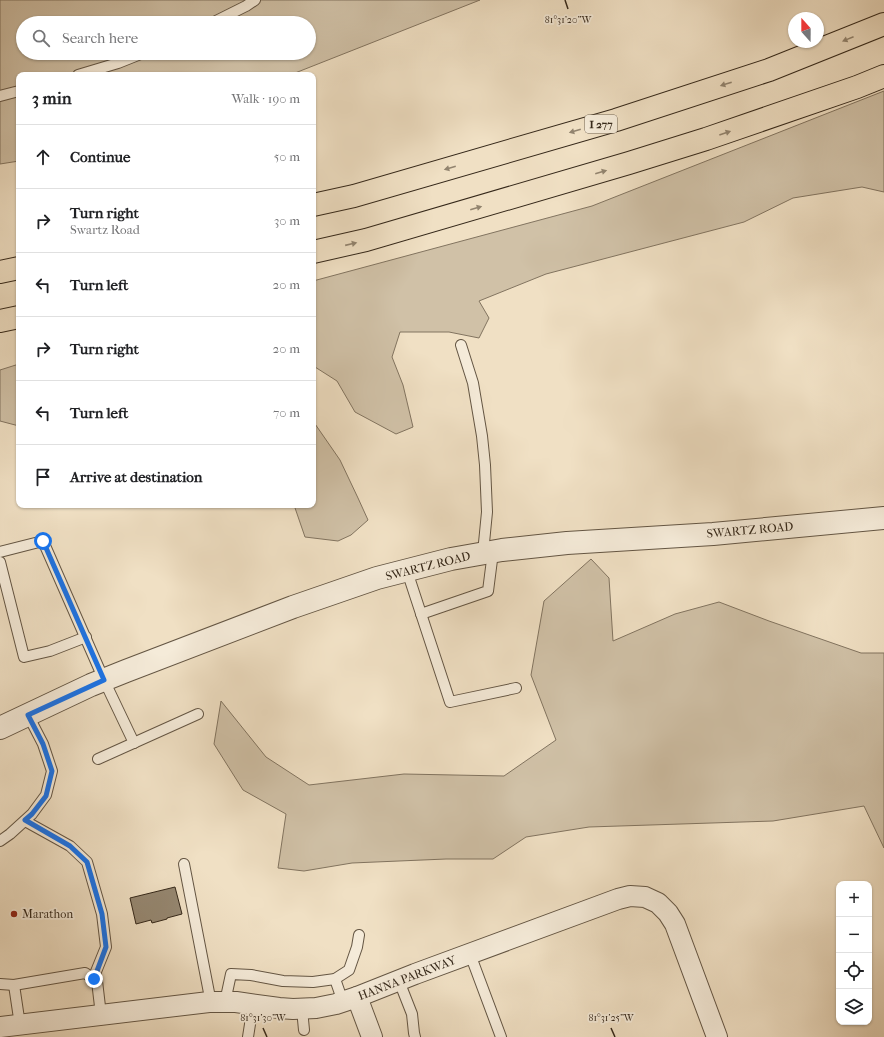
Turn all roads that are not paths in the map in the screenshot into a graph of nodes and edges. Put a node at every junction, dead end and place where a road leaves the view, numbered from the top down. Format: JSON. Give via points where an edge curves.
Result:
{"nodes":[{"id":1,"x":255,"y":0,"type":"edge"},
{"id":2,"x":226,"y":16,"type":"edge"},
{"id":3,"x":884,"y":24,"type":"edge"},
{"id":4,"x":126,"y":60,"type":"edge"},
{"id":5,"x":88,"y":72,"type":"edge"},
{"id":6,"x":884,"y":76,"type":"edge"},
{"id":7,"x":16,"y":92,"type":"edge"},
{"id":8,"x":0,"y":96,"type":"edge"},
{"id":9,"x":316,"y":204,"type":"edge"},
{"id":10,"x":316,"y":251,"type":"edge"},
{"id":11,"x":16,"y":269,"type":"edge"},
{"id":12,"x":0,"y":272,"type":"edge"},
{"id":13,"x":16,"y":317,"type":"edge"},
{"id":14,"x":0,"y":320,"type":"edge"},
{"id":15,"x":461,"y":345,"type":"dead end"},
{"id":16,"x":884,"y":518,"type":"edge"},
{"id":17,"x":0,"y":552,"type":"edge"},
{"id":18,"x":488,"y":552,"type":"junction"},
{"id":19,"x":0,"y":562,"type":"edge"},
{"id":20,"x":407,"y":571,"type":"junction"},
{"id":21,"x":421,"y":614,"type":"junction"},
{"id":22,"x":86,"y":637,"type":"junction"},
{"id":23,"x":104,"y":680,"type":"junction"},
{"id":24,"x":516,"y":688,"type":"dead end"},
{"id":25,"x":198,"y":714,"type":"dead end"},
{"id":26,"x":28,"y":715,"type":"junction"},
{"id":27,"x":0,"y":728,"type":"edge"},
{"id":28,"x":134,"y":743,"type":"junction"},
{"id":29,"x":98,"y":759,"type":"dead end"},
{"id":30,"x":25,"y":820,"type":"junction"},
{"id":31,"x":0,"y":841,"type":"edge"},
{"id":32,"x":184,"y":864,"type":"dead end"},
{"id":33,"x":359,"y":935,"type":"dead end"},
{"id":34,"x":470,"y":954,"type":"junction"},
{"id":35,"x":94,"y":979,"type":"junction"},
{"id":36,"x":335,"y":979,"type":"junction"},
{"id":37,"x":399,"y":981,"type":"junction"},
{"id":38,"x":0,"y":984,"type":"edge"},
{"id":39,"x":14,"y":985,"type":"junction"},
{"id":40,"x":350,"y":1000,"type":"junction"},
{"id":41,"x":218,"y":1002,"type":"junction"},
{"id":42,"x":253,"y":1005,"type":"junction"},
{"id":43,"x":302,"y":1009,"type":"junction"},
{"id":44,"x":101,"y":1015,"type":"junction"},
{"id":45,"x":20,"y":1025,"type":"junction"},
{"id":46,"x":0,"y":1027,"type":"edge"},
{"id":47,"x":304,"y":1030,"type":"dead end"},
{"id":48,"x":248,"y":1037,"type":"edge"},
{"id":49,"x":372,"y":1037,"type":"edge"},
{"id":50,"x":415,"y":1037,"type":"edge"},
{"id":51,"x":501,"y":1037,"type":"edge"},
{"id":52,"x":717,"y":1037,"type":"edge"}],
"edges":[{"from":1,"to":2,"type":"lane"},
{"from":3,"to":9,"type":"highway","number":"I 277","one_way":true,"via":[[769,70],[616,120],[354,196]]},
{"from":4,"to":5,"type":"lane"},
{"from":10,"to":6,"type":"highway","one_way":true,"via":[[366,240],[636,161]]},
{"from":7,"to":8,"type":"lane"},
{"from":11,"to":12,"type":"highway"},
{"from":13,"to":14,"type":"highway"},
{"from":15,"to":18,"type":"lane","via":[[473,383],[483,443]]},
{"from":16,"to":18,"type":"street","name":"SWARTZ ROAD","via":[[713,534],[567,543]]},
{"from":17,"to":22,"type":"lane","via":[[43,541]]},
{"from":18,"to":20,"type":"street","name":"SWARTZ ROAD"},
{"from":18,"to":21,"type":"lane","via":[[488,591]]},
{"from":19,"to":22,"type":"lane","via":[[24,656],[50,651]]},
{"from":20,"to":21,"type":"lane"},
{"from":20,"to":23,"type":"street","name":"SWARTZ ROAD","via":[[377,578],[293,607]]},
{"from":21,"to":24,"type":"lane","via":[[450,702]]},
{"from":22,"to":23,"type":"lane"},
{"from":23,"to":26,"type":"street","name":"SWARTZ ROAD"},
{"from":23,"to":28,"type":"lane"},
{"from":25,"to":28,"type":"lane"},
{"from":26,"to":27,"type":"street","name":"SWARTZ ROAD"},
{"from":26,"to":30,"type":"lane","via":[[43,744],[52,771],[46,796]]},
{"from":28,"to":29,"type":"lane"},
{"from":30,"to":31,"type":"lane"},
{"from":30,"to":35,"type":"lane","via":[[70,846],[87,862],[102,914],[106,947]]},
{"from":32,"to":41,"type":"lane"},
{"from":33,"to":36,"type":"lane","via":[[349,970]]},
{"from":34,"to":37,"type":"street","name":"HANNA PARKWAY"},
{"from":34,"to":51,"type":"lane"},
{"from":34,"to":52,"type":"street","name":"HANNA PARKWAY","via":[[618,899],[630,896],[645,897],[658,904],[675,924]]},
{"from":35,"to":39,"type":"lane","via":[[85,974]]},
{"from":35,"to":44,"type":"lane","via":[[97,981]]},
{"from":36,"to":40,"type":"lane"},
{"from":36,"to":41,"type":"lane","via":[[313,982],[283,981],[231,974]]},
{"from":37,"to":40,"type":"street","name":"HANNA PARKWAY"},
{"from":37,"to":50,"type":"lane","via":[[412,1014]]},
{"from":38,"to":39,"type":"lane"},
{"from":39,"to":45,"type":"lane"},
{"from":40,"to":43,"type":"street","name":"HANNA PARKWAY"},
{"from":40,"to":49,"type":"street"},
{"from":41,"to":42,"type":"street","name":"HANNA PARKWAY"},
{"from":41,"to":44,"type":"street","name":"HANNA PARKWAY"},
{"from":42,"to":43,"type":"street","name":"HANNA PARKWAY"},
{"from":42,"to":48,"type":"lane"},
{"from":43,"to":47,"type":"lane"},
{"from":44,"to":45,"type":"street","name":"HANNA PARKWAY"},
{"from":45,"to":46,"type":"street","name":"HANNA PARKWAY"}]}
